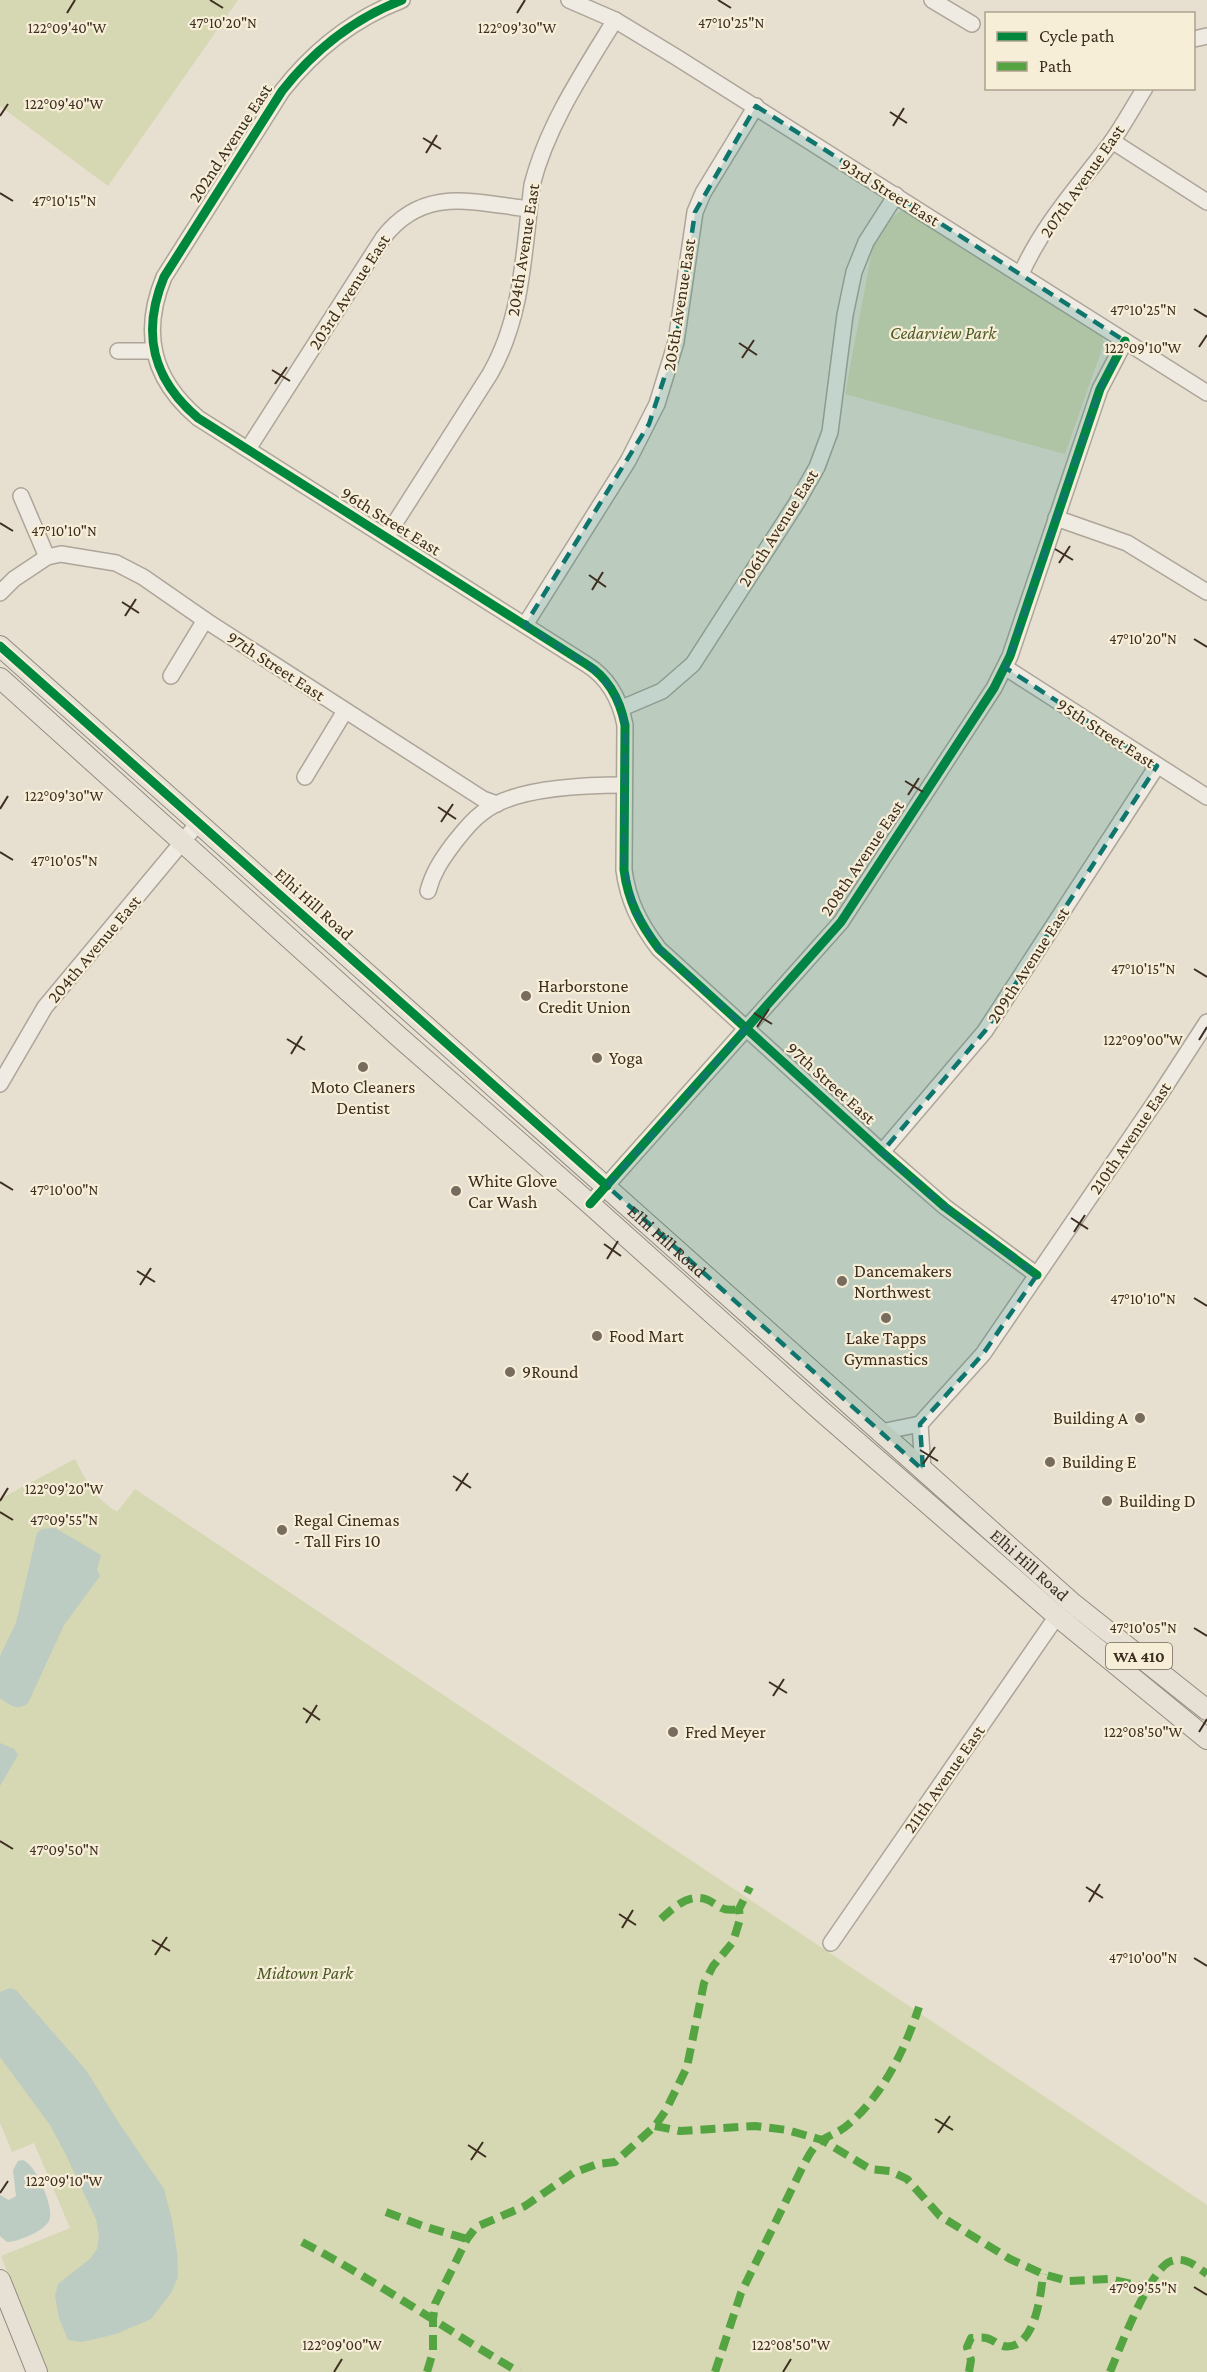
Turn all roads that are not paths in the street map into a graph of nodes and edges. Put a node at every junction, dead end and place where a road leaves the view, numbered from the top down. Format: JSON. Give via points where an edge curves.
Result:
{"nodes":[{"id":1,"x":402,"y":0,"type":"edge"},
{"id":2,"x":568,"y":0,"type":"edge"},
{"id":3,"x":932,"y":0,"type":"edge"},
{"id":4,"x":615,"y":20,"type":"junction"},
{"id":5,"x":972,"y":24,"type":"dead end"},
{"id":6,"x":1144,"y":90,"type":"edge"},
{"id":7,"x":756,"y":106,"type":"junction"},
{"id":8,"x":1112,"y":141,"type":"junction"},
{"id":9,"x":896,"y":195,"type":"junction"},
{"id":10,"x":1207,"y":202,"type":"edge"},
{"id":11,"x":529,"y":209,"type":"junction"},
{"id":12,"x":1021,"y":274,"type":"junction"},
{"id":13,"x":1125,"y":341,"type":"junction"},
{"id":14,"x":118,"y":351,"type":"dead end"},
{"id":15,"x":154,"y":351,"type":"junction"},
{"id":16,"x":1207,"y":393,"type":"edge"},
{"id":17,"x":248,"y":449,"type":"junction"},
{"id":18,"x":21,"y":495,"type":"dead end"},
{"id":19,"x":1056,"y":518,"type":"junction"},
{"id":20,"x":386,"y":537,"type":"junction"},
{"id":21,"x":47,"y":557,"type":"junction"},
{"id":22,"x":1207,"y":592,"type":"edge"},
{"id":23,"x":0,"y":593,"type":"edge"},
{"id":24,"x":205,"y":620,"type":"junction"},
{"id":25,"x":525,"y":625,"type":"junction"},
{"id":26,"x":0,"y":646,"type":"edge"},
{"id":27,"x":1006,"y":668,"type":"junction"},
{"id":28,"x":171,"y":676,"type":"dead end"},
{"id":29,"x":0,"y":678,"type":"edge"},
{"id":30,"x":622,"y":708,"type":"junction"},
{"id":31,"x":345,"y":711,"type":"junction"},
{"id":32,"x":1157,"y":766,"type":"junction"},
{"id":33,"x":305,"y":777,"type":"dead end"},
{"id":34,"x":624,"y":785,"type":"junction"},
{"id":35,"x":1207,"y":797,"type":"edge"},
{"id":36,"x":497,"y":804,"type":"junction"},
{"id":37,"x":199,"y":822,"type":"junction"},
{"id":38,"x":183,"y":842,"type":"junction"},
{"id":39,"x":428,"y":891,"type":"dead end"},
{"id":40,"x":1207,"y":1022,"type":"edge"},
{"id":41,"x":746,"y":1028,"type":"junction"},
{"id":42,"x":0,"y":1084,"type":"edge"},
{"id":43,"x":882,"y":1152,"type":"junction"},
{"id":44,"x":607,"y":1186,"type":"junction"},
{"id":45,"x":590,"y":1204,"type":"junction"},
{"id":46,"x":1037,"y":1275,"type":"junction"},
{"id":47,"x":920,"y":1424,"type":"junction"},
{"id":48,"x":881,"y":1432,"type":"junction"},
{"id":49,"x":923,"y":1470,"type":"junction"},
{"id":50,"x":1057,"y":1616,"type":"junction"},
{"id":51,"x":1207,"y":1710,"type":"edge"},
{"id":52,"x":1207,"y":1739,"type":"edge"},
{"id":53,"x":831,"y":1943,"type":"dead end"},
{"id":54,"x":0,"y":2280,"type":"edge"},
{"id":55,"x":37,"y":2372,"type":"edge"}],
"edges":[{"from":1,"to":15,"type":"street","name":"202nd Avenue East","via":[[337,35],[307,61],[282,91],[164,277],[154,304]]},
{"from":2,"to":4,"type":"street","name":"93rd Street East"},
{"from":3,"to":5,"type":"street"},
{"from":4,"to":7,"type":"street","name":"93rd Street East"},
{"from":4,"to":11,"type":"street","name":"204th Avenue East","via":[[579,77],[554,127],[536,167]]},
{"from":6,"to":8,"type":"street","name":"207th Avenue East"},
{"from":7,"to":9,"type":"street","name":"93rd Street East"},
{"from":7,"to":25,"type":"street","name":"205th Avenue East","via":[[695,212],[676,342],[649,424]]},
{"from":8,"to":10,"type":"street"},
{"from":8,"to":12,"type":"street","name":"207th Avenue East","via":[[1051,223]]},
{"from":9,"to":12,"type":"street","name":"93rd Street East"},
{"from":9,"to":30,"type":"street","name":"206th Avenue East","via":[[866,242],[854,272],[830,432],[817,468],[693,664],[662,691]]},
{"from":11,"to":17,"type":"street","name":"203rd Avenue East","via":[[453,200],[426,204],[401,218],[383,238]]},
{"from":11,"to":20,"type":"street","name":"204th Avenue East","via":[[515,314],[505,345]]},
{"from":12,"to":13,"type":"street","name":"93rd Street East"},
{"from":13,"to":16,"type":"street","name":"93rd Street East"},
{"from":13,"to":19,"type":"street","name":"208th Avenue East","via":[[1100,389]]},
{"from":14,"to":15,"type":"street"},
{"from":15,"to":17,"type":"street","name":"96th Street East","via":[[163,377],[184,406]]},
{"from":17,"to":20,"type":"street","name":"96th Street East"},
{"from":18,"to":21,"type":"street"},
{"from":19,"to":22,"type":"street","via":[[1127,543]]},
{"from":19,"to":27,"type":"street","name":"208th Avenue East"},
{"from":20,"to":25,"type":"street","name":"96th Street East"},
{"from":21,"to":23,"type":"street"},
{"from":21,"to":24,"type":"street","name":"97th Street East","via":[[61,554],[116,563]]},
{"from":24,"to":28,"type":"street"},
{"from":24,"to":31,"type":"street","name":"97th Street East"},
{"from":25,"to":30,"type":"street","name":"96th Street East","via":[[602,676]]},
{"from":26,"to":37,"type":"main road","name":"Elhi Hill Road","number":"WA 410"},
{"from":27,"to":32,"type":"street","name":"95th Street East"},
{"from":27,"to":41,"type":"street","name":"208th Avenue East","via":[[841,922]]},
{"from":29,"to":38,"type":"main road","name":"Elhi Hill Road","number":"WA 410"},
{"from":30,"to":34,"type":"street","via":[[626,732]]},
{"from":31,"to":33,"type":"street"},
{"from":31,"to":36,"type":"street","name":"97th Street East","via":[[483,799]]},
{"from":32,"to":35,"type":"street","name":"95th Street East"},
{"from":32,"to":43,"type":"street","name":"209th Avenue East","via":[[985,1031]]},
{"from":34,"to":36,"type":"street","via":[[556,788]]},
{"from":34,"to":41,"type":"street","name":"97th Street East","via":[[624,870],[635,912],[659,949]]},
{"from":36,"to":39,"type":"street","via":[[483,812],[457,840],[432,875]]},
{"from":37,"to":38,"type":"street","name":"204th Avenue East"},
{"from":37,"to":44,"type":"main road","name":"Elhi Hill Road","number":"WA 410"},
{"from":38,"to":42,"type":"street","name":"204th Avenue East","via":[[45,1006]]},
{"from":38,"to":45,"type":"main road","name":"Elhi Hill Road","number":"WA 410"},
{"from":40,"to":46,"type":"street","name":"210th Avenue East"},
{"from":41,"to":43,"type":"street","name":"97th Street East"},
{"from":41,"to":44,"type":"street","name":"208th Avenue East"},
{"from":43,"to":46,"type":"street","name":"97th Street East","via":[[945,1208]]},
{"from":44,"to":45,"type":"street","name":"208th Avenue East"},
{"from":44,"to":48,"type":"main road","name":"Elhi Hill Road","number":"WA 410"},
{"from":45,"to":50,"type":"main road","name":"Elhi Hill Road","number":"WA 410"},
{"from":46,"to":47,"type":"street","name":"210th Avenue East","via":[[982,1354]]},
{"from":47,"to":48,"type":"street"},
{"from":47,"to":49,"type":"street"},
{"from":48,"to":49,"type":"main road","name":"Elhi Hill Road","number":"WA 410"},
{"from":49,"to":51,"type":"main road","name":"Elhi Hill Road","number":"WA 410","via":[[1071,1602]]},
{"from":50,"to":52,"type":"main road","name":"Elhi Hill Road","number":"WA 410"},
{"from":50,"to":53,"type":"street","name":"211th Avenue East"},
{"from":54,"to":55,"type":"main road"}]}
